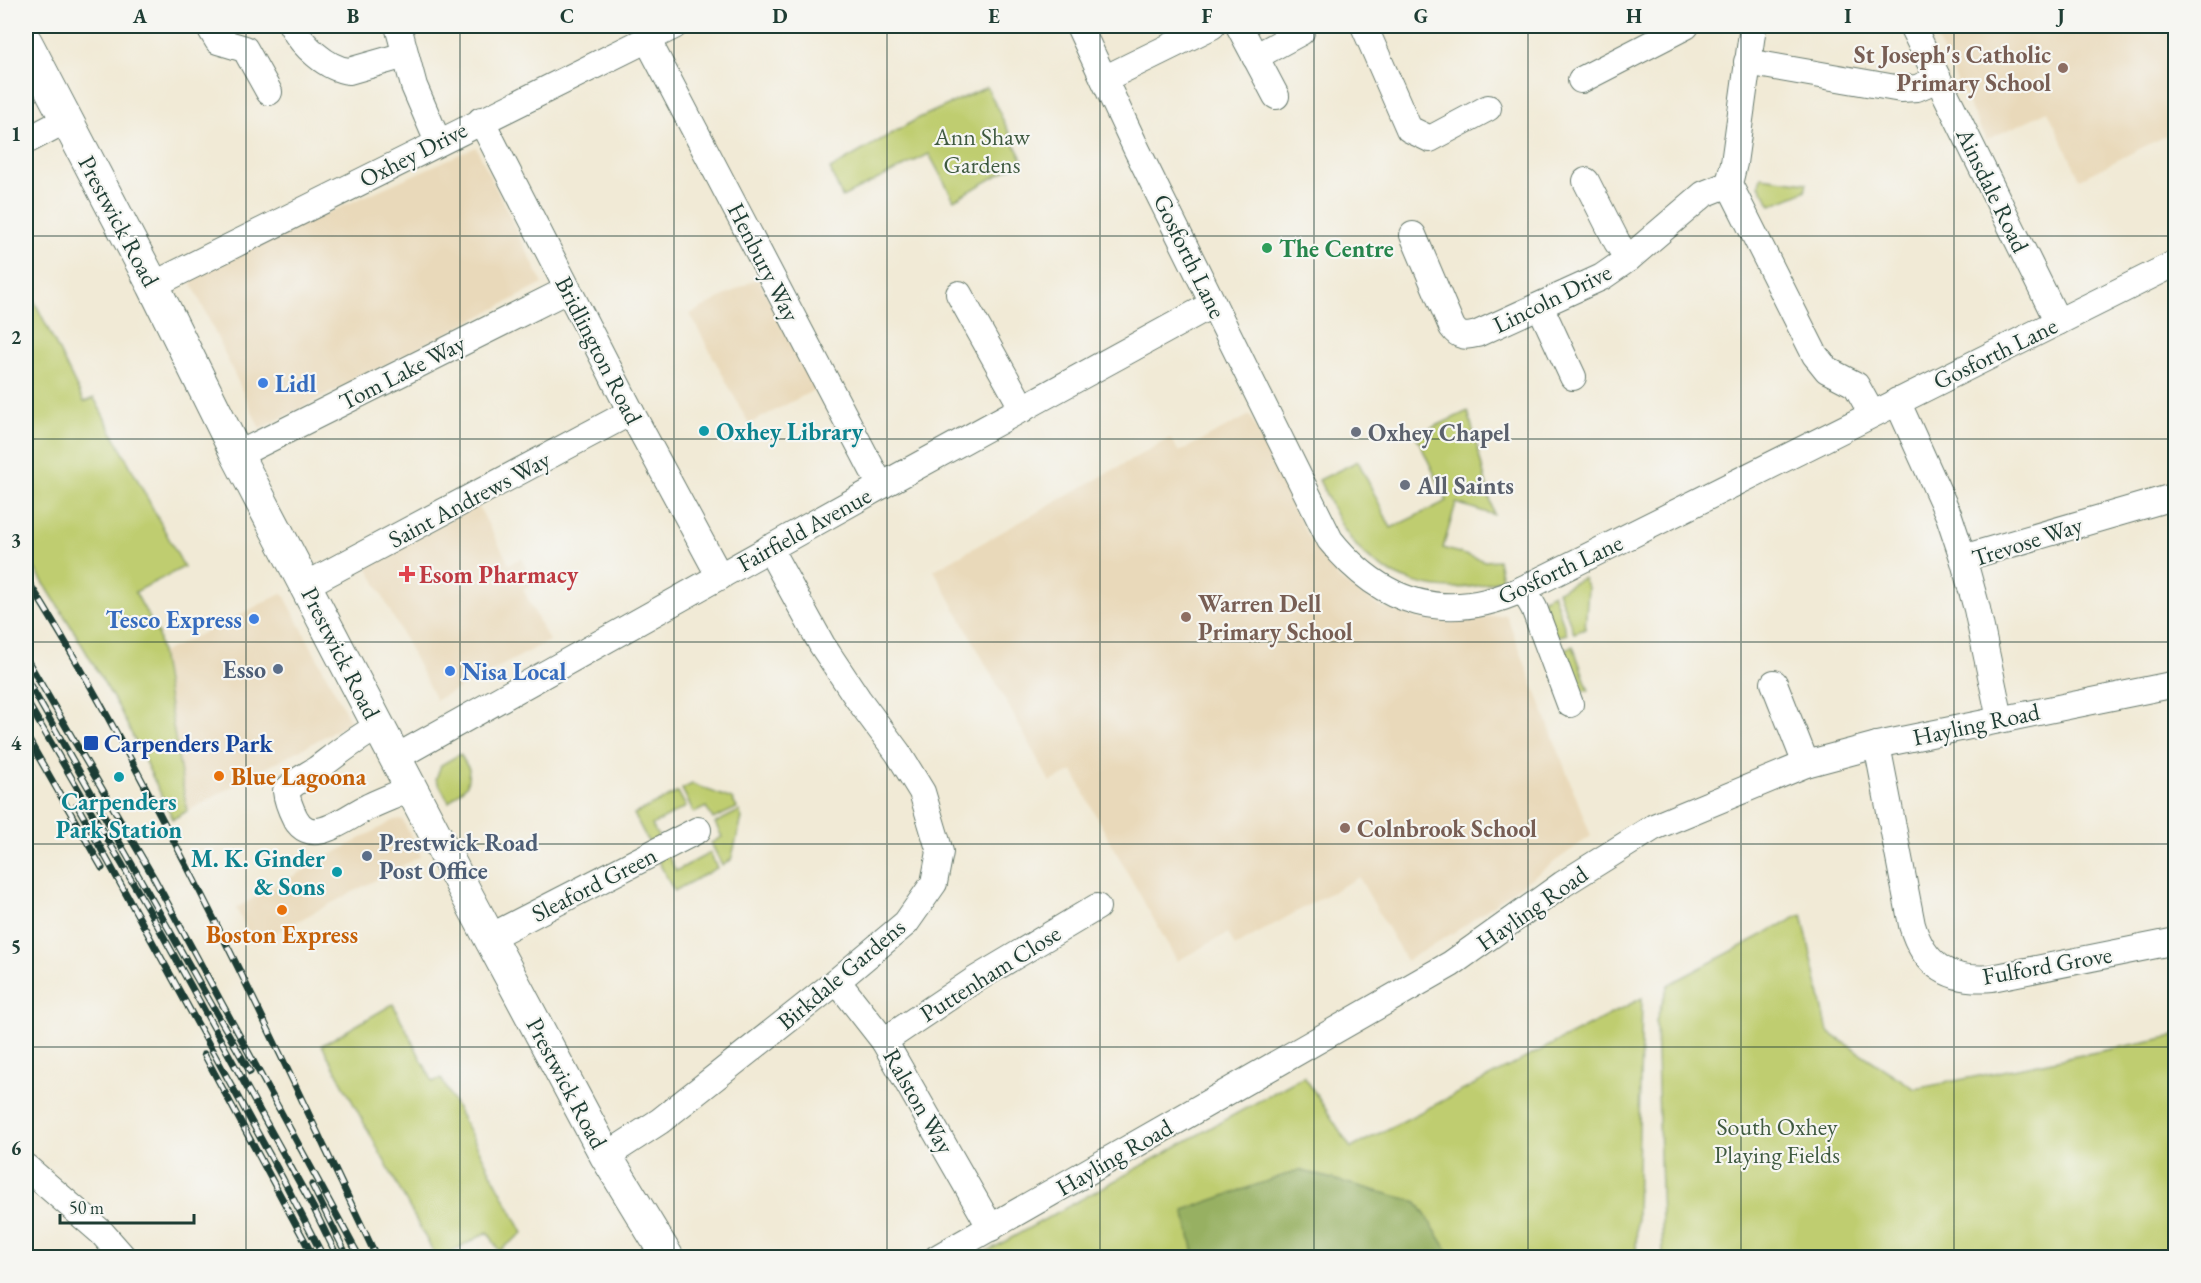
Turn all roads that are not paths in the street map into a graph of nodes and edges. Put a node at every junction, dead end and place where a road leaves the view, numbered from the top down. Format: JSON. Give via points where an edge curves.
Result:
{"nodes":[{"id":1,"x":209,"y":26,"type":"edge"},
{"id":2,"x":292,"y":26,"type":"edge"},
{"id":3,"x":398,"y":26,"type":"edge"},
{"id":4,"x":674,"y":26,"type":"edge"},
{"id":5,"x":1079,"y":26,"type":"edge"},
{"id":6,"x":1212,"y":26,"type":"edge"},
{"id":7,"x":1239,"y":26,"type":"edge"},
{"id":8,"x":1364,"y":26,"type":"edge"},
{"id":9,"x":1686,"y":26,"type":"edge"},
{"id":10,"x":1750,"y":26,"type":"edge"},
{"id":11,"x":1912,"y":26,"type":"edge"},
{"id":12,"x":1301,"y":32,"type":"dead end"},
{"id":13,"x":647,"y":39,"type":"junction"},
{"id":14,"x":26,"y":42,"type":"edge"},
{"id":15,"x":405,"y":56,"type":"junction"},
{"id":16,"x":1255,"y":57,"type":"junction"},
{"id":17,"x":1747,"y":62,"type":"junction"},
{"id":18,"x":1104,"y":79,"type":"junction"},
{"id":19,"x":1938,"y":79,"type":"junction"},
{"id":20,"x":1581,"y":80,"type":"dead end"},
{"id":21,"x":269,"y":92,"type":"dead end"},
{"id":22,"x":1276,"y":96,"type":"dead end"},
{"id":23,"x":1488,"y":108,"type":"dead end"},
{"id":24,"x":66,"y":120,"type":"junction"},
{"id":25,"x":481,"y":120,"type":"junction"},
{"id":26,"x":26,"y":141,"type":"edge"},
{"id":27,"x":438,"y":142,"type":"junction"},
{"id":28,"x":1586,"y":181,"type":"dead end"},
{"id":29,"x":1729,"y":184,"type":"junction"},
{"id":30,"x":1413,"y":235,"type":"dead end"},
{"id":31,"x":1628,"y":259,"type":"junction"},
{"id":32,"x":2175,"y":263,"type":"edge"},
{"id":33,"x":153,"y":285,"type":"junction"},
{"id":34,"x":567,"y":290,"type":"junction"},
{"id":35,"x":959,"y":294,"type":"dead end"},
{"id":36,"x":1213,"y":304,"type":"junction"},
{"id":37,"x":1540,"y":306,"type":"junction"},
{"id":38,"x":2058,"y":322,"type":"junction"},
{"id":39,"x":1573,"y":377,"type":"dead end"},
{"id":40,"x":1897,"y":401,"type":"junction"},
{"id":41,"x":1023,"y":409,"type":"junction"},
{"id":42,"x":631,"y":412,"type":"junction"},
{"id":43,"x":1872,"y":414,"type":"junction"},
{"id":44,"x":237,"y":455,"type":"junction"},
{"id":45,"x":881,"y":486,"type":"junction"},
{"id":46,"x":2175,"y":495,"type":"edge"},
{"id":47,"x":769,"y":548,"type":"junction"},
{"id":48,"x":1963,"y":558,"type":"junction"},
{"id":49,"x":720,"y":577,"type":"junction"},
{"id":50,"x":306,"y":585,"type":"junction"},
{"id":51,"x":1523,"y":589,"type":"junction"},
{"id":52,"x":1774,"y":683,"type":"dead end"},
{"id":53,"x":2175,"y":684,"type":"edge"},
{"id":54,"x":1570,"y":704,"type":"dead end"},
{"id":55,"x":2000,"y":718,"type":"junction"},
{"id":56,"x":379,"y":726,"type":"junction"},
{"id":57,"x":1877,"y":745,"type":"junction"},
{"id":58,"x":395,"y":758,"type":"junction"},
{"id":59,"x":1806,"y":764,"type":"junction"},
{"id":60,"x":411,"y":788,"type":"junction"},
{"id":61,"x":698,"y":830,"type":"dead end"},
{"id":62,"x":1097,"y":907,"type":"dead end"},
{"id":63,"x":490,"y":937,"type":"junction"},
{"id":64,"x":2175,"y":941,"type":"edge"},
{"id":65,"x":837,"y":981,"type":"junction"},
{"id":66,"x":884,"y":1041,"type":"junction"},
{"id":67,"x":606,"y":1156,"type":"junction"},
{"id":68,"x":26,"y":1167,"type":"edge"},
{"id":69,"x":991,"y":1228,"type":"junction"},
{"id":70,"x":124,"y":1257,"type":"edge"},
{"id":71,"x":668,"y":1257,"type":"edge"},
{"id":72,"x":938,"y":1257,"type":"edge"}],
"edges":[{"from":1,"to":21,"type":"street","via":[[218,41],[245,49]]},
{"from":2,"to":15,"type":"street","via":[[316,53],[344,70]]},
{"from":3,"to":15,"type":"street"},
{"from":4,"to":13,"type":"street","name":"Oxhey Drive"},
{"from":5,"to":18,"type":"street","name":"Gosforth Lane"},
{"from":6,"to":18,"type":"street"},
{"from":7,"to":16,"type":"street"},
{"from":8,"to":23,"type":"street","via":[[1409,129],[1430,139]]},
{"from":9,"to":20,"type":"street"},
{"from":10,"to":17,"type":"street"},
{"from":11,"to":19,"type":"street","name":"Ainsdale Road"},
{"from":12,"to":16,"type":"street"},
{"from":13,"to":25,"type":"street","name":"Oxhey Drive"},
{"from":13,"to":45,"type":"street","name":"Henbury Way"},
{"from":14,"to":24,"type":"main road","name":"Prestwick Road"},
{"from":15,"to":27,"type":"street"},
{"from":16,"to":22,"type":"street"},
{"from":17,"to":19,"type":"street","via":[[1901,89],[1917,88]]},
{"from":17,"to":29,"type":"street"},
{"from":18,"to":36,"type":"street","name":"Gosforth Lane"},
{"from":19,"to":38,"type":"street","name":"Ainsdale Road"},
{"from":24,"to":26,"type":"street"},
{"from":24,"to":33,"type":"main road","name":"Prestwick Road"},
{"from":25,"to":27,"type":"street","name":"Oxhey Drive"},
{"from":25,"to":34,"type":"street","name":"Bridlington Road"},
{"from":27,"to":33,"type":"street","name":"Oxhey Drive"},
{"from":28,"to":31,"type":"street"},
{"from":29,"to":31,"type":"street","name":"Lincoln Drive","via":[[1704,194]]},
{"from":29,"to":43,"type":"street","via":[[1815,355],[1827,370],[1856,385]]},
{"from":30,"to":37,"type":"street","name":"Lincoln Drive","via":[[1456,333],[1466,337],[1477,334]]},
{"from":31,"to":37,"type":"street","name":"Lincoln Drive","via":[[1602,277]]},
{"from":32,"to":38,"type":"street","name":"Gosforth Lane"},
{"from":33,"to":44,"type":"main road","name":"Prestwick Road"},
{"from":34,"to":42,"type":"street","name":"Bridlington Road"},
{"from":34,"to":44,"type":"street","name":"Tom Lake Way"},
{"from":35,"to":41,"type":"street"},
{"from":36,"to":41,"type":"street","name":"Fairfield Avenue"},
{"from":36,"to":51,"type":"street","name":"Gosforth Lane","via":[[1323,528],[1354,568],[1393,594],[1427,604],[1489,603]]},
{"from":37,"to":39,"type":"street"},
{"from":38,"to":40,"type":"street","name":"Gosforth Lane"},
{"from":40,"to":43,"type":"street","name":"Gosforth Lane"},
{"from":40,"to":48,"type":"street","via":[[1949,516]]},
{"from":41,"to":45,"type":"street","name":"Fairfield Avenue"},
{"from":42,"to":49,"type":"street","name":"Bridlington Road"},
{"from":42,"to":50,"type":"street","name":"Saint Andrews Way"},
{"from":43,"to":51,"type":"street","name":"Gosforth Lane"},
{"from":44,"to":50,"type":"main road","name":"Prestwick Road"},
{"from":45,"to":47,"type":"street","name":"Fairfield Avenue"},
{"from":46,"to":48,"type":"street","name":"Trevose Way"},
{"from":47,"to":49,"type":"street","name":"Fairfield Avenue"},
{"from":47,"to":65,"type":"street","name":"Birkdale Gardens","via":[[822,645],[922,792],[940,852],[934,883],[906,922]]},
{"from":48,"to":55,"type":"street","name":"Trevose Way"},
{"from":49,"to":58,"type":"street","name":"Fairfield Avenue"},
{"from":50,"to":56,"type":"main road","name":"Prestwick Road"},
{"from":51,"to":54,"type":"street"},
{"from":52,"to":59,"type":"street"},
{"from":53,"to":55,"type":"street","name":"Hayling Road"},
{"from":55,"to":57,"type":"street","name":"Hayling Road"},
{"from":56,"to":58,"type":"main road","name":"Prestwick Road"},
{"from":56,"to":60,"type":"street","via":[[293,783],[286,791],[287,803],[303,829],[324,831]]},
{"from":57,"to":59,"type":"street","name":"Hayling Road"},
{"from":57,"to":64,"type":"street","name":"Fulford Grove","via":[[1912,925],[1920,948],[1943,970],[1966,979],[1992,978]]},
{"from":58,"to":60,"type":"main road","name":"Prestwick Road"},
{"from":59,"to":69,"type":"street","name":"Hayling Road","via":[[1654,827],[1563,884],[1451,964]]},
{"from":60,"to":63,"type":"main road","name":"Prestwick Road"},
{"from":61,"to":63,"type":"street","name":"Sleaford Green"},
{"from":62,"to":66,"type":"street","name":"Puttenham Close","via":[[973,981]]},
{"from":63,"to":67,"type":"main road","name":"Prestwick Road"},
{"from":65,"to":66,"type":"street","name":"Ralston Way"},
{"from":65,"to":67,"type":"street","name":"Birkdale Gardens","via":[[660,1121]]},
{"from":66,"to":69,"type":"street","name":"Ralston Way"},
{"from":67,"to":71,"type":"main road","name":"Prestwick Road"},
{"from":68,"to":70,"type":"street"},
{"from":69,"to":72,"type":"street","name":"Hayling Road"}]}
